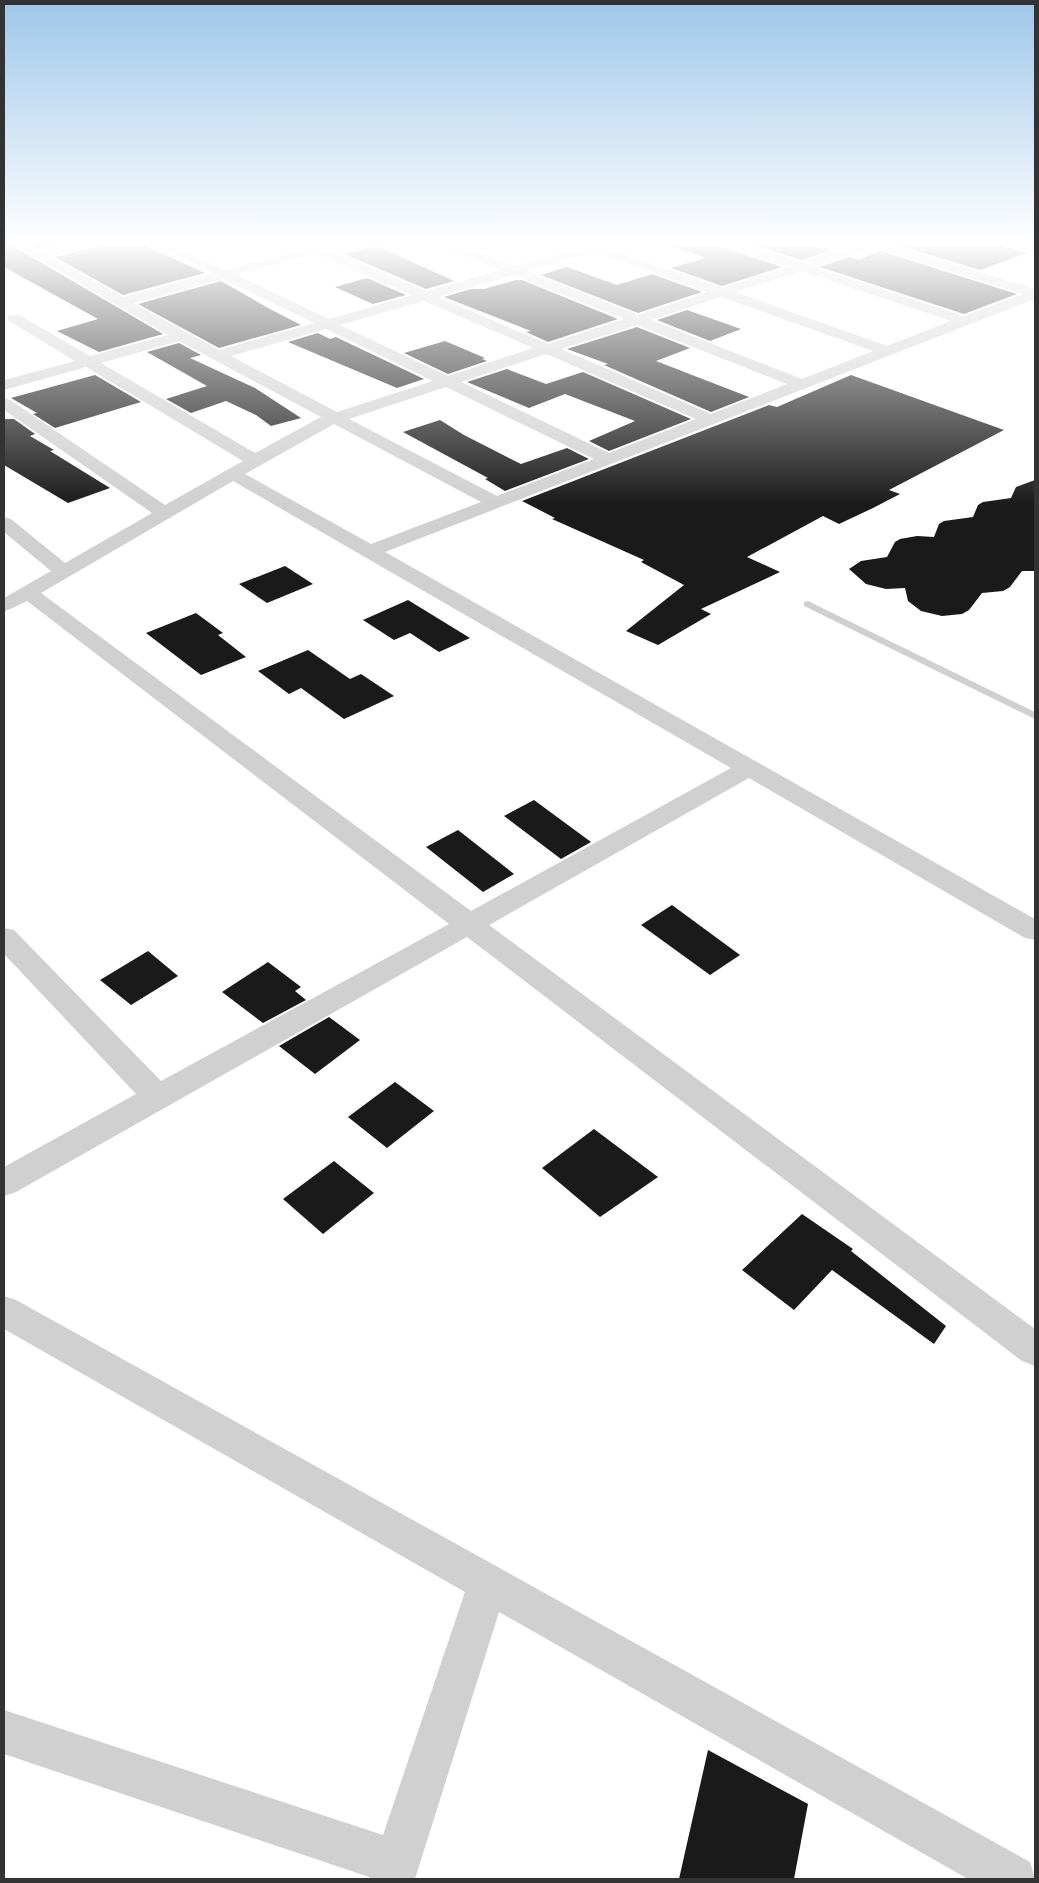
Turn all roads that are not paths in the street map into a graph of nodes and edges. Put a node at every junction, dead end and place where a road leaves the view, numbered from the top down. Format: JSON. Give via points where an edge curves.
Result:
{"nodes":[{"id":1,"x":32,"y":329,"type":"edge"},
{"id":2,"x":168,"y":329,"type":"edge"},
{"id":3,"x":309,"y":329,"type":"edge"},
{"id":4,"x":337,"y":329,"type":"edge"},
{"id":5,"x":501,"y":329,"type":"edge"},
{"id":6,"x":610,"y":329,"type":"edge"},
{"id":7,"x":661,"y":329,"type":"edge"},
{"id":8,"x":825,"y":329,"type":"edge"},
{"id":9,"x":944,"y":329,"type":"edge"},
{"id":10,"x":181,"y":336,"type":"junction"},
{"id":11,"x":547,"y":349,"type":"junction"},
{"id":12,"x":887,"y":351,"type":"junction"},
{"id":13,"x":218,"y":354,"type":"junction"},
{"id":14,"x":87,"y":362,"type":"junction"},
{"id":15,"x":446,"y":381,"type":"junction"},
{"id":16,"x":4,"y":385,"type":"edge"},
{"id":17,"x":803,"y":385,"type":"junction"},
{"id":18,"x":4,"y":403,"type":"edge"},
{"id":19,"x":337,"y":417,"type":"junction"},
{"id":20,"x":712,"y":420,"type":"junction"},
{"id":21,"x":608,"y":460,"type":"junction"},
{"id":22,"x":256,"y":461,"type":"junction"},
{"id":23,"x":233,"y":474,"type":"junction"},
{"id":24,"x":496,"y":503,"type":"junction"},
{"id":25,"x":165,"y":513,"type":"junction"},
{"id":26,"x":4,"y":523,"type":"edge"},
{"id":27,"x":371,"y":551,"type":"junction"},
{"id":28,"x":63,"y":571,"type":"junction"},
{"id":29,"x":15,"y":599,"type":"edge"},
{"id":30,"x":808,"y":604,"type":"dead end"},
{"id":31,"x":1035,"y":716,"type":"edge"},
{"id":32,"x":749,"y":768,"type":"junction"},
{"id":33,"x":471,"y":925,"type":"junction"},
{"id":34,"x":1035,"y":931,"type":"edge"},
{"id":35,"x":4,"y":937,"type":"edge"},
{"id":36,"x":157,"y":1096,"type":"junction"},
{"id":37,"x":4,"y":1183,"type":"edge"},
{"id":38,"x":4,"y":1311,"type":"edge"},
{"id":39,"x":1035,"y":1350,"type":"edge"},
{"id":40,"x":488,"y":1583,"type":"junction"},
{"id":41,"x":4,"y":1732,"type":"edge"},
{"id":42,"x":395,"y":1871,"type":"edge"},
{"id":43,"x":1013,"y":1879,"type":"edge"}],
"edges":[{"from":1,"to":14,"type":"street"},
{"from":2,"to":10,"type":"street"},
{"from":3,"to":13,"type":"street"},
{"from":4,"to":15,"type":"street"},
{"from":5,"to":11,"type":"street"},
{"from":6,"to":11,"type":"street"},
{"from":7,"to":17,"type":"street"},
{"from":8,"to":12,"type":"street"},
{"from":9,"to":12,"type":"street"},
{"from":10,"to":13,"type":"street"},
{"from":10,"to":14,"type":"street"},
{"from":11,"to":15,"type":"street"},
{"from":11,"to":20,"type":"street"},
{"from":12,"to":17,"type":"street"},
{"from":13,"to":19,"type":"street"},
{"from":14,"to":16,"type":"street"},
{"from":14,"to":22,"type":"street"},
{"from":15,"to":19,"type":"street"},
{"from":15,"to":21,"type":"street"},
{"from":17,"to":20,"type":"street"},
{"from":18,"to":25,"type":"street"},
{"from":19,"to":22,"type":"street","via":[[311,427]]},
{"from":19,"to":24,"type":"street"},
{"from":20,"to":21,"type":"street"},
{"from":21,"to":24,"type":"street"},
{"from":22,"to":23,"type":"street"},
{"from":23,"to":25,"type":"street"},
{"from":23,"to":27,"type":"street"},
{"from":24,"to":27,"type":"street"},
{"from":25,"to":28,"type":"street"},
{"from":26,"to":28,"type":"street"},
{"from":27,"to":32,"type":"street"},
{"from":28,"to":29,"type":"street"},
{"from":29,"to":33,"type":"street"},
{"from":30,"to":31,"type":"lane"},
{"from":32,"to":33,"type":"street"},
{"from":32,"to":34,"type":"street"},
{"from":33,"to":36,"type":"street"},
{"from":33,"to":39,"type":"street"},
{"from":35,"to":36,"type":"street"},
{"from":36,"to":37,"type":"street"},
{"from":38,"to":40,"type":"street"},
{"from":40,"to":42,"type":"street"},
{"from":40,"to":43,"type":"street"},
{"from":41,"to":42,"type":"street"}]}
